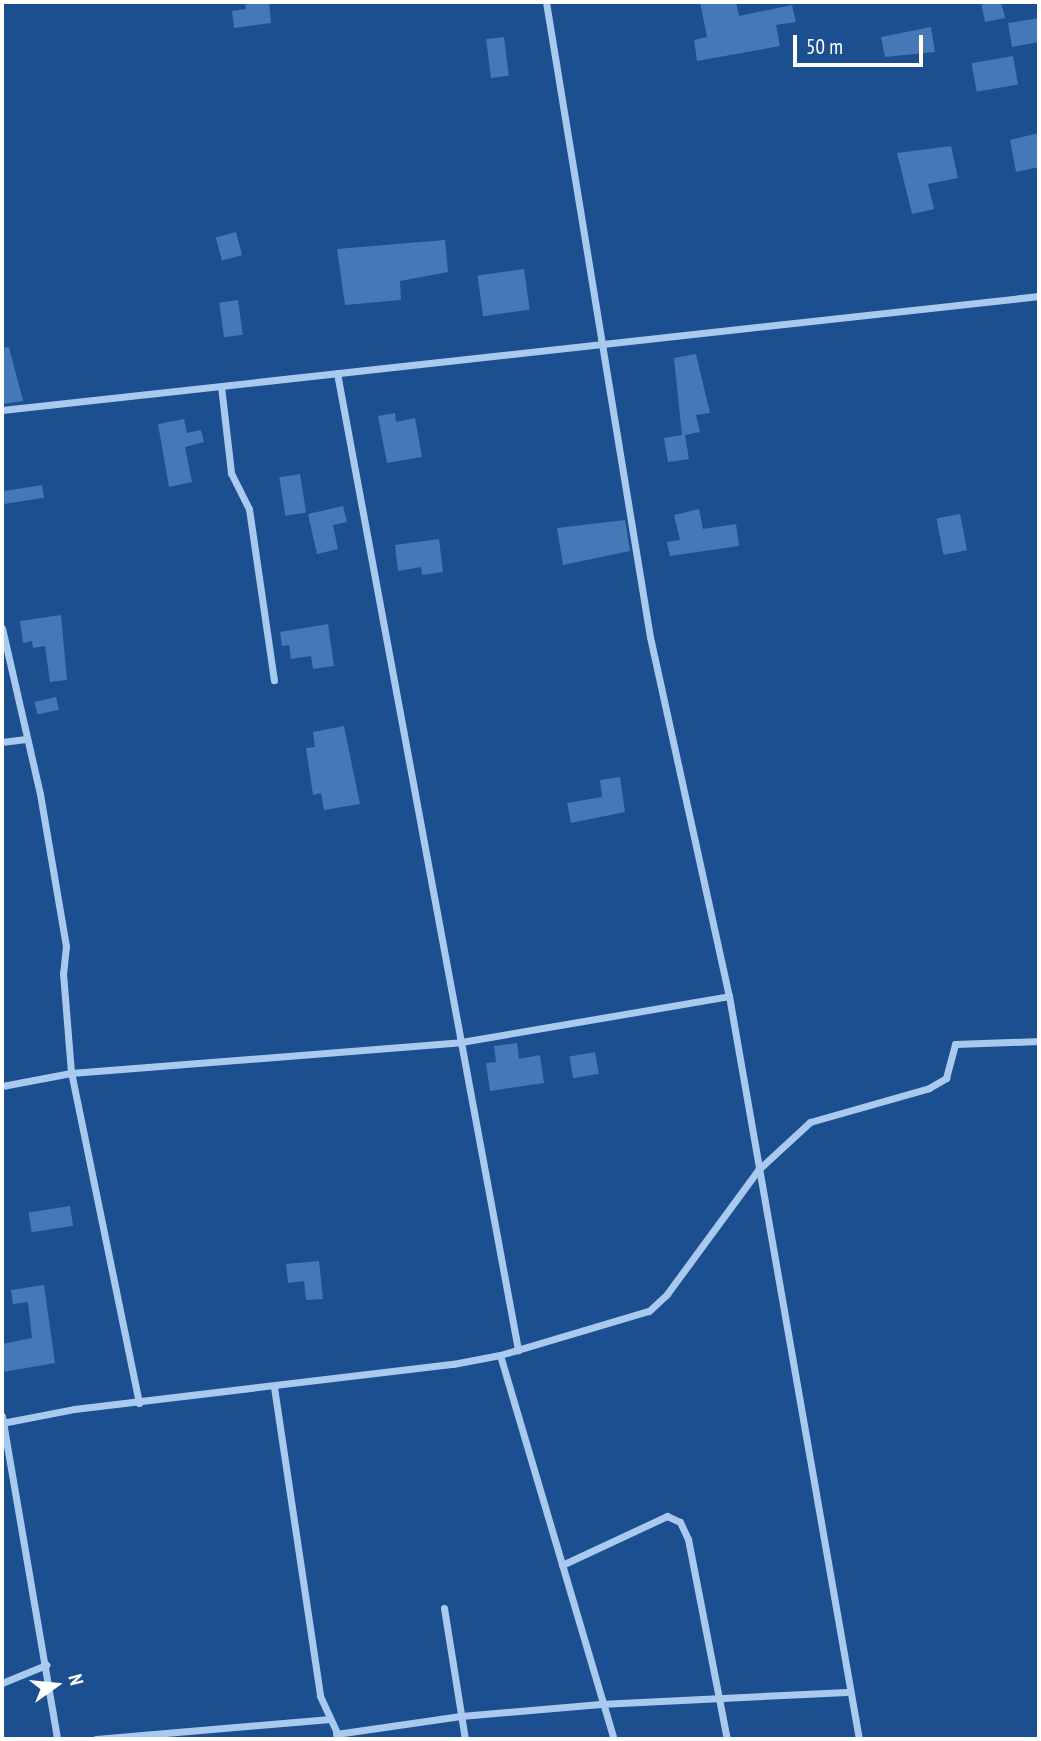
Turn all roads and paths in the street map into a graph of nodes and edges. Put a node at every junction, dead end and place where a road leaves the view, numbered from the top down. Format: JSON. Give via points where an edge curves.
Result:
{"nodes":[{"id":1,"x":546,"y":2,"type":"edge"},
{"id":2,"x":1039,"y":296,"type":"edge"},
{"id":3,"x":604,"y":344,"type":"junction"},
{"id":4,"x":337,"y":373,"type":"junction"},
{"id":5,"x":221,"y":386,"type":"junction"},
{"id":6,"x":2,"y":410,"type":"edge"},
{"id":7,"x":2,"y":628,"type":"edge"},
{"id":8,"x":274,"y":680,"type":"dead end"},
{"id":9,"x":26,"y":738,"type":"junction"},
{"id":10,"x":2,"y":742,"type":"edge"},
{"id":11,"x":729,"y":996,"type":"junction"},
{"id":12,"x":1039,"y":1041,"type":"edge"},
{"id":13,"x":461,"y":1042,"type":"junction"},
{"id":14,"x":71,"y":1073,"type":"junction"},
{"id":15,"x":2,"y":1086,"type":"edge"},
{"id":16,"x":758,"y":1170,"type":"junction"},
{"id":17,"x":518,"y":1350,"type":"junction"},
{"id":18,"x":500,"y":1355,"type":"junction"},
{"id":19,"x":274,"y":1387,"type":"junction"},
{"id":20,"x":139,"y":1403,"type":"junction"},
{"id":21,"x":2,"y":1420,"type":"edge"},
{"id":22,"x":562,"y":1565,"type":"junction"},
{"id":23,"x":444,"y":1608,"type":"dead end"},
{"id":24,"x":46,"y":1665,"type":"junction"},
{"id":25,"x":2,"y":1684,"type":"edge"},
{"id":26,"x":848,"y":1692,"type":"junction"},
{"id":27,"x":720,"y":1698,"type":"junction"},
{"id":28,"x":600,"y":1704,"type":"junction"},
{"id":29,"x":461,"y":1716,"type":"junction"},
{"id":30,"x":327,"y":1719,"type":"junction"},
{"id":31,"x":338,"y":1737,"type":"edge"},
{"id":32,"x":57,"y":1739,"type":"edge"},
{"id":33,"x":96,"y":1739,"type":"edge"},
{"id":34,"x":464,"y":1739,"type":"edge"},
{"id":35,"x":614,"y":1739,"type":"edge"},
{"id":36,"x":727,"y":1739,"type":"edge"},
{"id":37,"x":859,"y":1739,"type":"edge"}],
"edges":[{"from":1,"to":3,"type":"street"},
{"from":2,"to":3,"type":"street"},
{"from":3,"to":4,"type":"street"},
{"from":3,"to":11,"type":"street","via":[[650,637]]},
{"from":4,"to":5,"type":"street"},
{"from":4,"to":13,"type":"street"},
{"from":5,"to":6,"type":"street"},
{"from":5,"to":8,"type":"street","via":[[231,473],[250,509]]},
{"from":7,"to":9,"type":"street"},
{"from":9,"to":10,"type":"street"},
{"from":9,"to":14,"type":"street","via":[[66,946],[63,973]]},
{"from":11,"to":13,"type":"street"},
{"from":11,"to":16,"type":"street"},
{"from":12,"to":16,"type":"street","via":[[955,1044],[946,1078],[929,1088],[810,1122]]},
{"from":13,"to":14,"type":"street"},
{"from":13,"to":17,"type":"street"},
{"from":14,"to":15,"type":"street"},
{"from":14,"to":20,"type":"street"},
{"from":16,"to":17,"type":"street","via":[[659,1304]]},
{"from":16,"to":26,"type":"street","via":[[810,1441]]},
{"from":17,"to":18,"type":"street"},
{"from":18,"to":19,"type":"street"},
{"from":18,"to":22,"type":"street"},
{"from":19,"to":20,"type":"street"},
{"from":19,"to":30,"type":"street"},
{"from":20,"to":21,"type":"street"},
{"from":21,"to":24,"type":"street"},
{"from":22,"to":27,"type":"street","via":[[667,1516],[680,1522],[688,1539]]},
{"from":22,"to":28,"type":"street"},
{"from":23,"to":29,"type":"street"},
{"from":24,"to":25,"type":"street"},
{"from":24,"to":32,"type":"street"},
{"from":26,"to":27,"type":"street"},
{"from":26,"to":37,"type":"street"},
{"from":27,"to":28,"type":"street"},
{"from":27,"to":36,"type":"street"},
{"from":28,"to":29,"type":"street"},
{"from":28,"to":35,"type":"street"},
{"from":29,"to":31,"type":"street"},
{"from":29,"to":34,"type":"street"},
{"from":30,"to":31,"type":"street"},
{"from":30,"to":33,"type":"street"}]}
